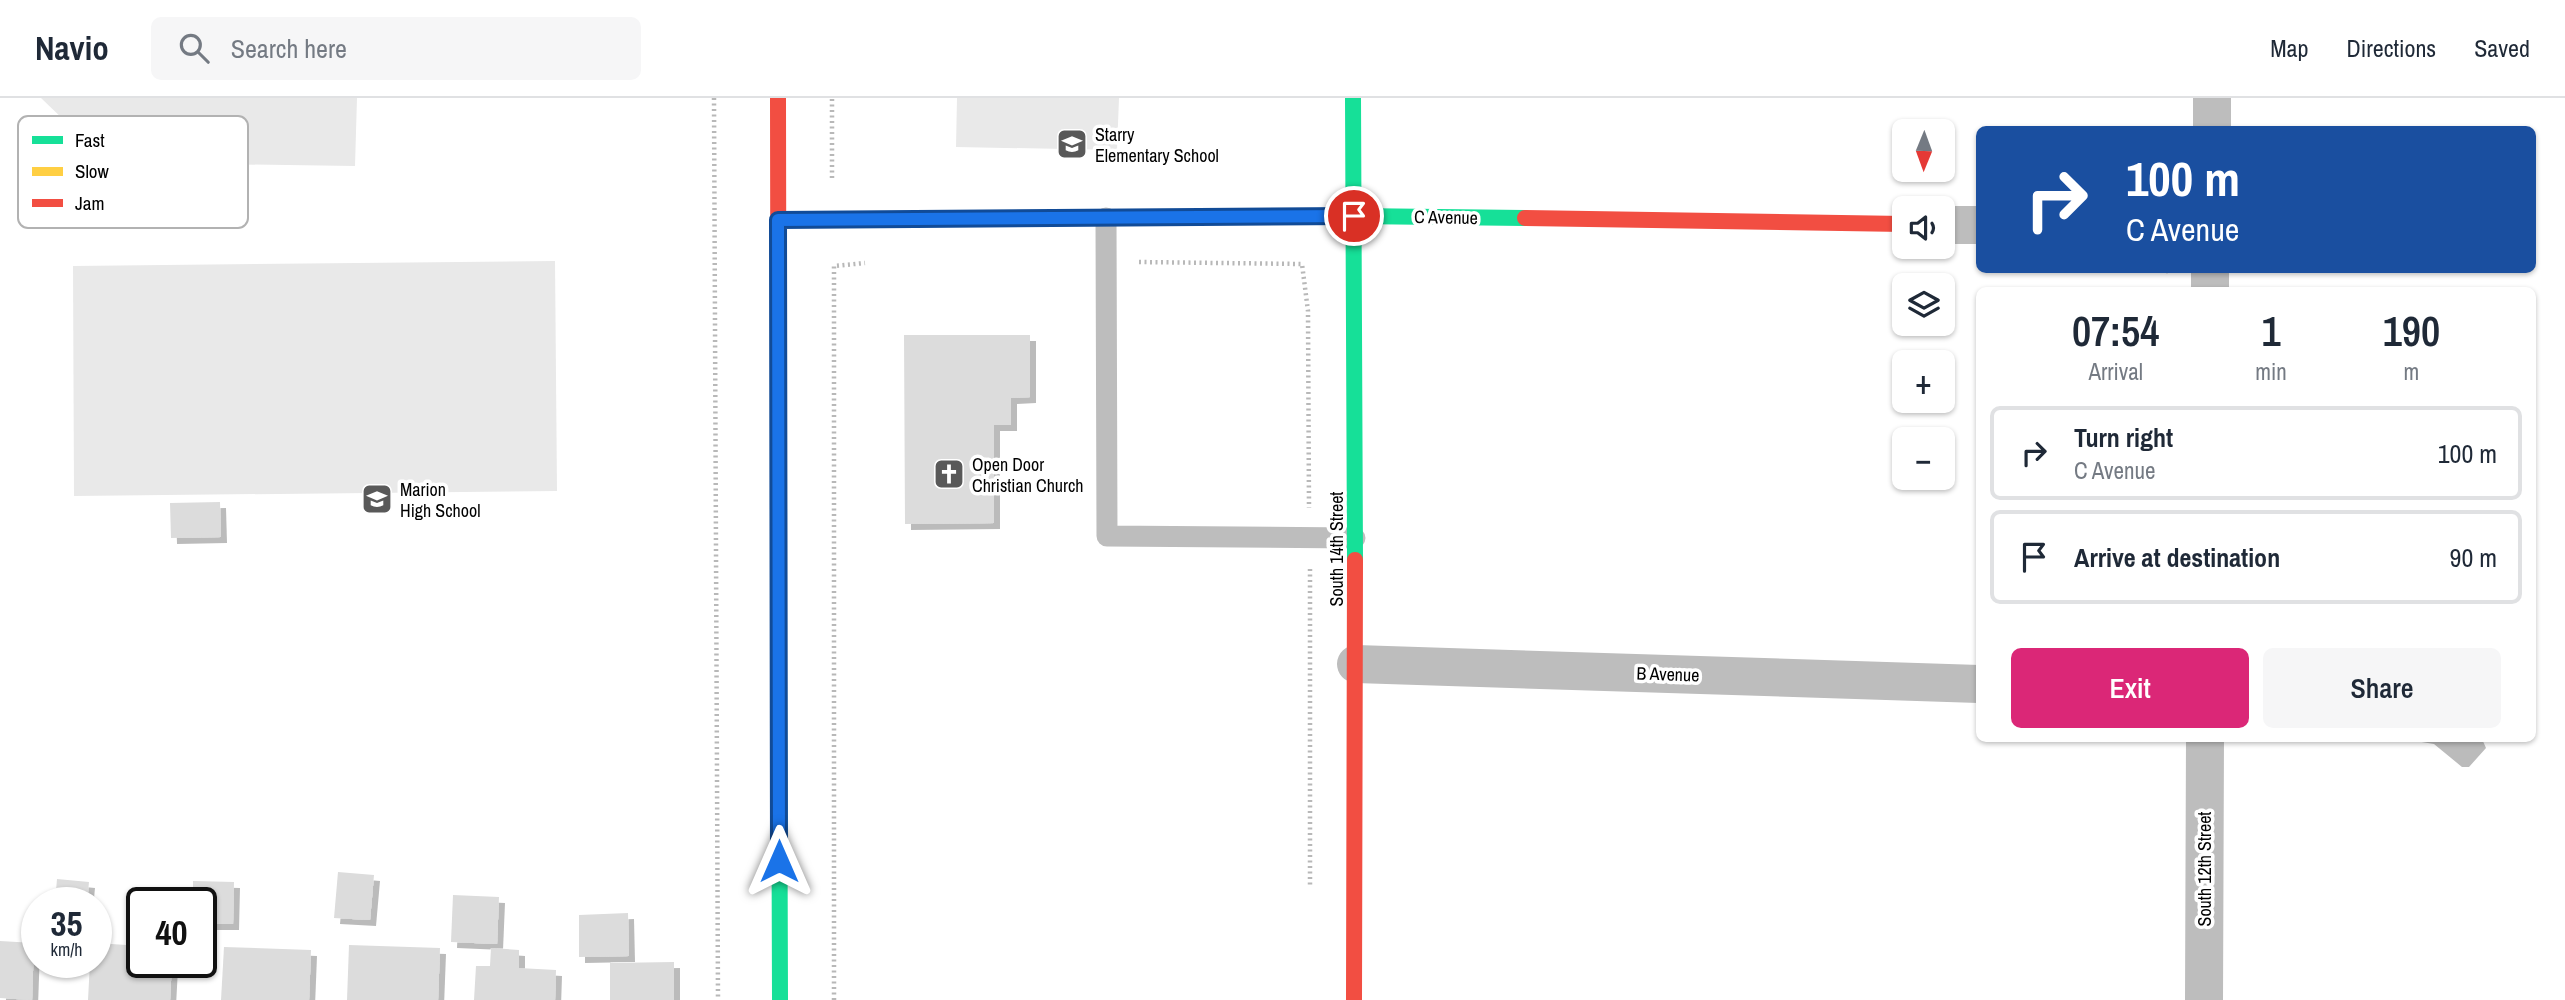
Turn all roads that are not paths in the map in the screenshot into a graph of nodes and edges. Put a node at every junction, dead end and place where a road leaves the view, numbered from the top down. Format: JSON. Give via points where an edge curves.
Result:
{"nodes":[{"id":1,"x":778,"y":98,"type":"edge"},
{"id":2,"x":1353,"y":98,"type":"edge"},
{"id":3,"x":2212,"y":98,"type":"edge"},
{"id":4,"x":2212,"y":126,"type":"edge"},
{"id":5,"x":1354,"y":216,"type":"junction"},
{"id":6,"x":1106,"y":218,"type":"junction"},
{"id":7,"x":778,"y":220,"type":"junction"},
{"id":8,"x":1892,"y":224,"type":"edge"},
{"id":9,"x":1955,"y":225,"type":"edge"},
{"id":10,"x":1976,"y":225,"type":"edge"},
{"id":11,"x":1356,"y":538,"type":"junction"},
{"id":12,"x":1356,"y":664,"type":"junction"},
{"id":13,"x":1976,"y":684,"type":"edge"},
{"id":14,"x":2205,"y":742,"type":"edge"},
{"id":15,"x":780,"y":1000,"type":"edge"},
{"id":16,"x":1354,"y":1000,"type":"edge"},
{"id":17,"x":2204,"y":1000,"type":"edge"}],
"edges":[{"from":1,"to":7,"type":"street"},
{"from":2,"to":5,"type":"street","name":"South 14th Street"},
{"from":3,"to":4,"type":"street"},
{"from":5,"to":6,"type":"street","name":"C Avenue"},
{"from":5,"to":8,"type":"street","name":"C Avenue"},
{"from":5,"to":11,"type":"street","name":"South 14th Street"},
{"from":6,"to":7,"type":"street","name":"C Avenue"},
{"from":6,"to":11,"type":"lane","via":[[1107,536]]},
{"from":7,"to":15,"type":"street"},
{"from":9,"to":10,"type":"street"},
{"from":11,"to":12,"type":"street","name":"South 14th Street"},
{"from":12,"to":13,"type":"street","name":"B Avenue"},
{"from":12,"to":16,"type":"street","name":"South 14th Street"},
{"from":14,"to":17,"type":"street","name":"South 12th Street"}]}
